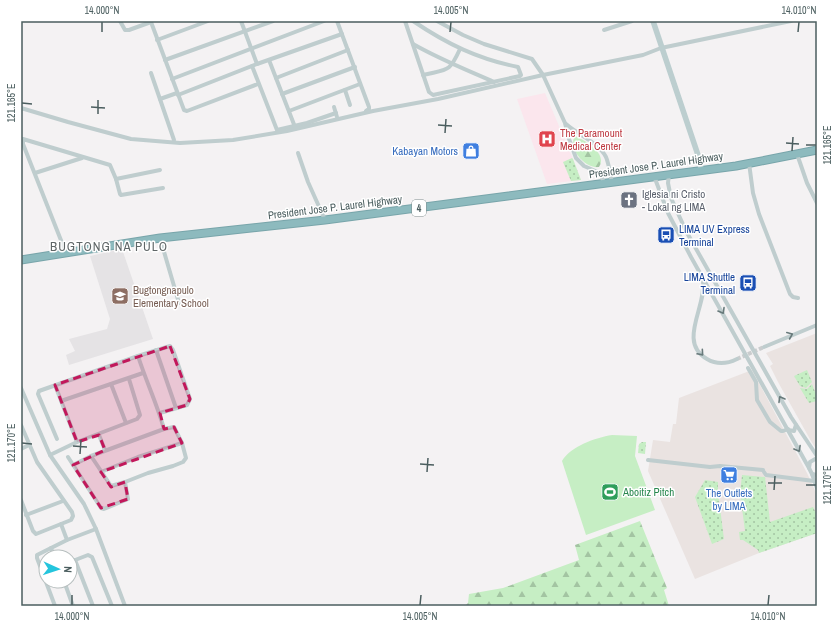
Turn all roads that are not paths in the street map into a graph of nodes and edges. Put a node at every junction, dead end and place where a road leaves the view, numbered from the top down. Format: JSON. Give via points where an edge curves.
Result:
{"nodes":[{"id":1,"x":120,"y":21,"type":"edge"},
{"id":2,"x":138,"y":21,"type":"edge"},
{"id":3,"x":152,"y":21,"type":"edge"},
{"id":4,"x":208,"y":21,"type":"edge"},
{"id":5,"x":242,"y":21,"type":"edge"},
{"id":6,"x":273,"y":21,"type":"edge"},
{"id":7,"x":324,"y":21,"type":"edge"},
{"id":8,"x":337,"y":21,"type":"edge"},
{"id":9,"x":412,"y":21,"type":"edge"},
{"id":10,"x":437,"y":21,"type":"edge"},
{"id":11,"x":632,"y":21,"type":"edge"},
{"id":12,"x":653,"y":21,"type":"edge"},
{"id":13,"x":791,"y":21,"type":"edge"},
{"id":14,"x":406,"y":23,"type":"edge"},
{"id":15,"x":140,"y":26,"type":"junction"},
{"id":16,"x":604,"y":30,"type":"dead end"},
{"id":17,"x":245,"y":32,"type":"junction"},
{"id":18,"x":342,"y":34,"type":"junction"},
{"id":19,"x":157,"y":40,"type":"junction"},
{"id":20,"x":413,"y":44,"type":"junction"},
{"id":21,"x":251,"y":48,"type":"junction"},
{"id":22,"x":661,"y":48,"type":"junction"},
{"id":23,"x":460,"y":49,"type":"junction"},
{"id":24,"x":348,"y":50,"type":"junction"},
{"id":25,"x":165,"y":60,"type":"junction"},
{"id":26,"x":269,"y":60,"type":"junction"},
{"id":27,"x":257,"y":64,"type":"junction"},
{"id":28,"x":453,"y":64,"type":"junction"},
{"id":29,"x":252,"y":66,"type":"junction"},
{"id":30,"x":354,"y":68,"type":"junction"},
{"id":31,"x":151,"y":73,"type":"dead end"},
{"id":32,"x":423,"y":75,"type":"junction"},
{"id":33,"x":542,"y":75,"type":"junction"},
{"id":34,"x":276,"y":78,"type":"junction"},
{"id":35,"x":172,"y":79,"type":"junction"},
{"id":36,"x":495,"y":82,"type":"junction"},
{"id":37,"x":258,"y":84,"type":"junction"},
{"id":38,"x":360,"y":84,"type":"junction"},
{"id":39,"x":345,"y":90,"type":"junction"},
{"id":40,"x":178,"y":94,"type":"junction"},
{"id":41,"x":282,"y":94,"type":"junction"},
{"id":42,"x":160,"y":99,"type":"junction"},
{"id":43,"x":350,"y":105,"type":"dead end"},
{"id":44,"x":334,"y":107,"type":"dead end"},
{"id":45,"x":21,"y":108,"type":"edge"},
{"id":46,"x":289,"y":111,"type":"junction"},
{"id":47,"x":358,"y":113,"type":"dead end"},
{"id":48,"x":565,"y":123,"type":"junction"},
{"id":49,"x":295,"y":127,"type":"junction"},
{"id":50,"x":174,"y":140,"type":"dead end"},
{"id":51,"x":817,"y":150,"type":"edge"},
{"id":52,"x":298,"y":153,"type":"dead end"},
{"id":53,"x":798,"y":154,"type":"junction"},
{"id":54,"x":82,"y":158,"type":"junction"},
{"id":55,"x":749,"y":163,"type":"junction"},
{"id":56,"x":160,"y":170,"type":"dead end"},
{"id":57,"x":702,"y":170,"type":"junction"},
{"id":58,"x":35,"y":174,"type":"junction"},
{"id":59,"x":669,"y":174,"type":"junction"},
{"id":60,"x":654,"y":176,"type":"junction"},
{"id":61,"x":116,"y":178,"type":"junction"},
{"id":62,"x":608,"y":183,"type":"junction"},
{"id":63,"x":163,"y":188,"type":"dead end"},
{"id":64,"x":817,"y":203,"type":"edge"},
{"id":65,"x":325,"y":220,"type":"junction"},
{"id":66,"x":160,"y":238,"type":"junction"},
{"id":67,"x":698,"y":252,"type":"junction"},
{"id":68,"x":66,"y":253,"type":"junction"},
{"id":69,"x":691,"y":256,"type":"junction"},
{"id":70,"x":21,"y":260,"type":"edge"},
{"id":71,"x":702,"y":276,"type":"junction"},
{"id":72,"x":798,"y":298,"type":"dead end"},
{"id":73,"x":178,"y":303,"type":"dead end"},
{"id":74,"x":817,"y":325,"type":"edge"},
{"id":75,"x":764,"y":347,"type":"tunnel mouth"},
{"id":76,"x":156,"y":350,"type":"junction"},
{"id":77,"x":138,"y":356,"type":"junction"},
{"id":78,"x":737,"y":359,"type":"tunnel mouth"},
{"id":79,"x":748,"y":368,"type":"dead end"},
{"id":80,"x":144,"y":373,"type":"junction"},
{"id":81,"x":129,"y":378,"type":"junction"},
{"id":82,"x":111,"y":384,"type":"junction"},
{"id":83,"x":55,"y":385,"type":"junction"},
{"id":84,"x":21,"y":388,"type":"edge"},
{"id":85,"x":61,"y":401,"type":"junction"},
{"id":86,"x":176,"y":408,"type":"junction"},
{"id":87,"x":160,"y":413,"type":"junction"},
{"id":88,"x":126,"y":423,"type":"junction"},
{"id":89,"x":796,"y":425,"type":"junction"},
{"id":90,"x":21,"y":426,"type":"edge"},
{"id":91,"x":164,"y":429,"type":"junction"},
{"id":92,"x":788,"y":430,"type":"junction"},
{"id":93,"x":99,"y":434,"type":"junction"},
{"id":94,"x":57,"y":439,"type":"dead end"},
{"id":95,"x":78,"y":442,"type":"junction"},
{"id":96,"x":182,"y":443,"type":"junction"},
{"id":97,"x":29,"y":445,"type":"junction"},
{"id":98,"x":21,"y":448,"type":"edge"},
{"id":99,"x":105,"y":450,"type":"junction"},
{"id":100,"x":50,"y":455,"type":"junction"},
{"id":101,"x":91,"y":456,"type":"junction"},
{"id":102,"x":68,"y":457,"type":"dead end"},
{"id":103,"x":817,"y":457,"type":"edge"},
{"id":104,"x":648,"y":460,"type":"dead end"},
{"id":105,"x":73,"y":465,"type":"junction"},
{"id":106,"x":809,"y":468,"type":"junction"},
{"id":107,"x":101,"y":472,"type":"junction"},
{"id":108,"x":815,"y":474,"type":"edge"},
{"id":109,"x":814,"y":481,"type":"junction"},
{"id":110,"x":125,"y":482,"type":"junction"},
{"id":111,"x":817,"y":488,"type":"edge"},
{"id":112,"x":21,"y":500,"type":"edge"},
{"id":113,"x":63,"y":501,"type":"junction"},
{"id":114,"x":26,"y":515,"type":"junction"},
{"id":115,"x":61,"y":524,"type":"junction"},
{"id":116,"x":96,"y":529,"type":"junction"},
{"id":117,"x":67,"y":540,"type":"junction"},
{"id":118,"x":51,"y":548,"type":"joint"},
{"id":119,"x":78,"y":559,"type":"edge"},
{"id":120,"x":78,"y":568,"type":"edge"},
{"id":121,"x":67,"y":589,"type":"edge"},
{"id":122,"x":55,"y":606,"type":"edge"},
{"id":123,"x":73,"y":606,"type":"edge"},
{"id":124,"x":93,"y":606,"type":"edge"},
{"id":125,"x":112,"y":606,"type":"edge"},
{"id":126,"x":125,"y":606,"type":"edge"}],
"edges":[{"from":1,"to":15,"type":"street","via":[[125,30]]},
{"from":2,"to":15,"type":"street"},
{"from":3,"to":15,"type":"street"},
{"from":3,"to":19,"type":"street"},
{"from":4,"to":19,"type":"street"},
{"from":5,"to":17,"type":"street"},
{"from":6,"to":17,"type":"street"},
{"from":7,"to":21,"type":"street"},
{"from":8,"to":18,"type":"street"},
{"from":9,"to":14,"type":"street"},
{"from":9,"to":23,"type":"street"},
{"from":10,"to":33,"type":"street","via":[[484,44],[532,59]]},
{"from":11,"to":16,"type":"street"},
{"from":12,"to":22,"type":"street"},
{"from":13,"to":22,"type":"street"},
{"from":14,"to":20,"type":"street"},
{"from":17,"to":21,"type":"street"},
{"from":17,"to":25,"type":"street"},
{"from":18,"to":24,"type":"street"},
{"from":18,"to":26,"type":"street"},
{"from":19,"to":25,"type":"street"},
{"from":20,"to":28,"type":"street"},
{"from":20,"to":32,"type":"street"},
{"from":21,"to":27,"type":"street"},
{"from":21,"to":35,"type":"street"},
{"from":22,"to":33,"type":"street","via":[[643,55]]},
{"from":22,"to":57,"type":"street"},
{"from":23,"to":28,"type":"street"},
{"from":23,"to":36,"type":"street","via":[[520,69],[520,76]]},
{"from":24,"to":30,"type":"street"},
{"from":24,"to":34,"type":"street"},
{"from":25,"to":35,"type":"street"},
{"from":26,"to":27,"type":"street"},
{"from":26,"to":34,"type":"street"},
{"from":27,"to":29,"type":"street"},
{"from":28,"to":32,"type":"street","via":[[449,69]]},
{"from":28,"to":36,"type":"street"},
{"from":29,"to":37,"type":"street"},
{"from":29,"to":40,"type":"street"},
{"from":30,"to":38,"type":"street"},
{"from":30,"to":41,"type":"street"},
{"from":31,"to":42,"type":"street"},
{"from":32,"to":36,"type":"street","via":[[433,95]]},
{"from":33,"to":45,"type":"street","via":[[287,131],[233,140],[180,143],[131,139]]},
{"from":33,"to":48,"type":"street"},
{"from":34,"to":41,"type":"street"},
{"from":35,"to":40,"type":"street"},
{"from":37,"to":40,"type":"street","via":[[186,111]]},
{"from":37,"to":49,"type":"street","via":[[276,129]]},
{"from":38,"to":39,"type":"street"},
{"from":38,"to":47,"type":"street","via":[[369,107],[367,111]]},
{"from":39,"to":43,"type":"street"},
{"from":39,"to":46,"type":"street"},
{"from":40,"to":42,"type":"street"},
{"from":41,"to":46,"type":"street"},
{"from":42,"to":50,"type":"street"},
{"from":44,"to":49,"type":"street","via":[[336,115]]},
{"from":46,"to":49,"type":"street"},
{"from":48,"to":62,"type":"street","via":[[578,160],[586,167],[600,172]]},
{"from":48,"to":62,"type":"street","via":[[604,154],[607,160]]},
{"from":51,"to":53,"type":"highway","name":"President Jose P. Laurel Highway","number":"4"},
{"from":52,"to":65,"type":"street"},
{"from":53,"to":55,"type":"highway","name":"President Jose P. Laurel Highway","number":"4"},
{"from":53,"to":64,"type":"street","via":[[807,183]]},
{"from":54,"to":58,"type":"street"},
{"from":54,"to":58,"type":"street","via":[[23,139]]},
{"from":54,"to":61,"type":"street","via":[[110,165]]},
{"from":55,"to":57,"type":"highway","name":"President Jose P. Laurel Highway","number":"4"},
{"from":55,"to":72,"type":"street","via":[[753,193],[769,241],[790,294]]},
{"from":56,"to":61,"type":"street"},
{"from":57,"to":59,"type":"highway","name":"President Jose P. Laurel Highway","number":"4"},
{"from":58,"to":68,"type":"street"},
{"from":59,"to":60,"type":"highway","name":"President Jose P. Laurel Highway","number":"4"},
{"from":59,"to":67,"type":"street","via":[[671,198]]},
{"from":60,"to":62,"type":"highway","name":"President Jose P. Laurel Highway","number":"4"},
{"from":60,"to":69,"type":"street","via":[[668,213]]},
{"from":61,"to":63,"type":"street","via":[[122,195]]},
{"from":62,"to":65,"type":"highway","name":"President Jose P. Laurel Highway","number":"4"},
{"from":65,"to":66,"type":"highway","name":"President Jose P. Laurel Highway","number":"4"},
{"from":66,"to":68,"type":"highway","name":"President Jose P. Laurel Highway","number":"4"},
{"from":66,"to":73,"type":"street"},
{"from":67,"to":69,"type":"street"},
{"from":89,"to":67,"type":"street","one_way":true},
{"from":68,"to":70,"type":"highway","name":"President Jose P. Laurel Highway","number":"4"},
{"from":69,"to":71,"type":"street"},
{"from":71,"to":78,"type":"street","one_way":true,"via":[[704,293],[694,331],[695,346],[702,356],[713,362],[724,364]]},
{"from":71,"to":92,"type":"street","one_way":true},
{"from":75,"to":74,"type":"street","one_way":true},
{"from":76,"to":77,"type":"street"},
{"from":76,"to":86,"type":"street"},
{"from":76,"to":86,"type":"street","via":[[170,346],[173,350],[190,399],[187,406]]},
{"from":77,"to":80,"type":"street"},
{"from":77,"to":83,"type":"street"},
{"from":79,"to":92,"type":"street","via":[[756,382],[757,400],[770,422],[780,431]]},
{"from":80,"to":81,"type":"street"},
{"from":80,"to":87,"type":"street"},
{"from":81,"to":82,"type":"street"},
{"from":81,"to":88,"type":"street","via":[[140,415]]},
{"from":82,"to":85,"type":"street"},
{"from":82,"to":88,"type":"street"},
{"from":83,"to":85,"type":"street"},
{"from":83,"to":94,"type":"street","via":[[38,394]]},
{"from":84,"to":100,"type":"street"},
{"from":85,"to":95,"type":"street"},
{"from":86,"to":87,"type":"street"},
{"from":87,"to":91,"type":"street"},
{"from":88,"to":93,"type":"street"},
{"from":89,"to":92,"type":"street","via":[[794,430]]},
{"from":89,"to":103,"type":"street"},
{"from":90,"to":97,"type":"street"},
{"from":91,"to":96,"type":"street","via":[[174,427]]},
{"from":91,"to":99,"type":"street"},
{"from":92,"to":106,"type":"street","one_way":true},
{"from":93,"to":95,"type":"street"},
{"from":93,"to":99,"type":"street"},
{"from":95,"to":100,"type":"street"},
{"from":96,"to":107,"type":"street"},
{"from":96,"to":110,"type":"street","via":[[186,458],[183,462]]},
{"from":97,"to":98,"type":"street"},
{"from":97,"to":113,"type":"street"},
{"from":99,"to":101,"type":"street"},
{"from":100,"to":116,"type":"street","via":[[84,504]]},
{"from":101,"to":105,"type":"street"},
{"from":101,"to":107,"type":"street"},
{"from":102,"to":105,"type":"street"},
{"from":103,"to":106,"type":"street","via":[[810,462]]},
{"from":104,"to":109,"type":"street","via":[[764,471],[766,475]]},
{"from":105,"to":110,"type":"street","via":[[104,509],[128,499]]},
{"from":106,"to":108,"type":"street"},
{"from":107,"to":110,"type":"street","via":[[111,486]]},
{"from":108,"to":109,"type":"street"},
{"from":109,"to":111,"type":"street"},
{"from":112,"to":114,"type":"street"},
{"from":113,"to":114,"type":"street"},
{"from":113,"to":115,"type":"street","via":[[73,516],[71,520]]},
{"from":114,"to":115,"type":"street","via":[[36,534]]},
{"from":115,"to":117,"type":"street"},
{"from":116,"to":117,"type":"street"},
{"from":116,"to":126,"type":"street"},
{"from":117,"to":118,"type":"street"},
{"from":118,"to":122,"type":"street","via":[[37,555],[37,558]]},
{"from":119,"to":125,"type":"street","via":[[90,555]]},
{"from":120,"to":124,"type":"street"},
{"from":121,"to":123,"type":"street"}]}
